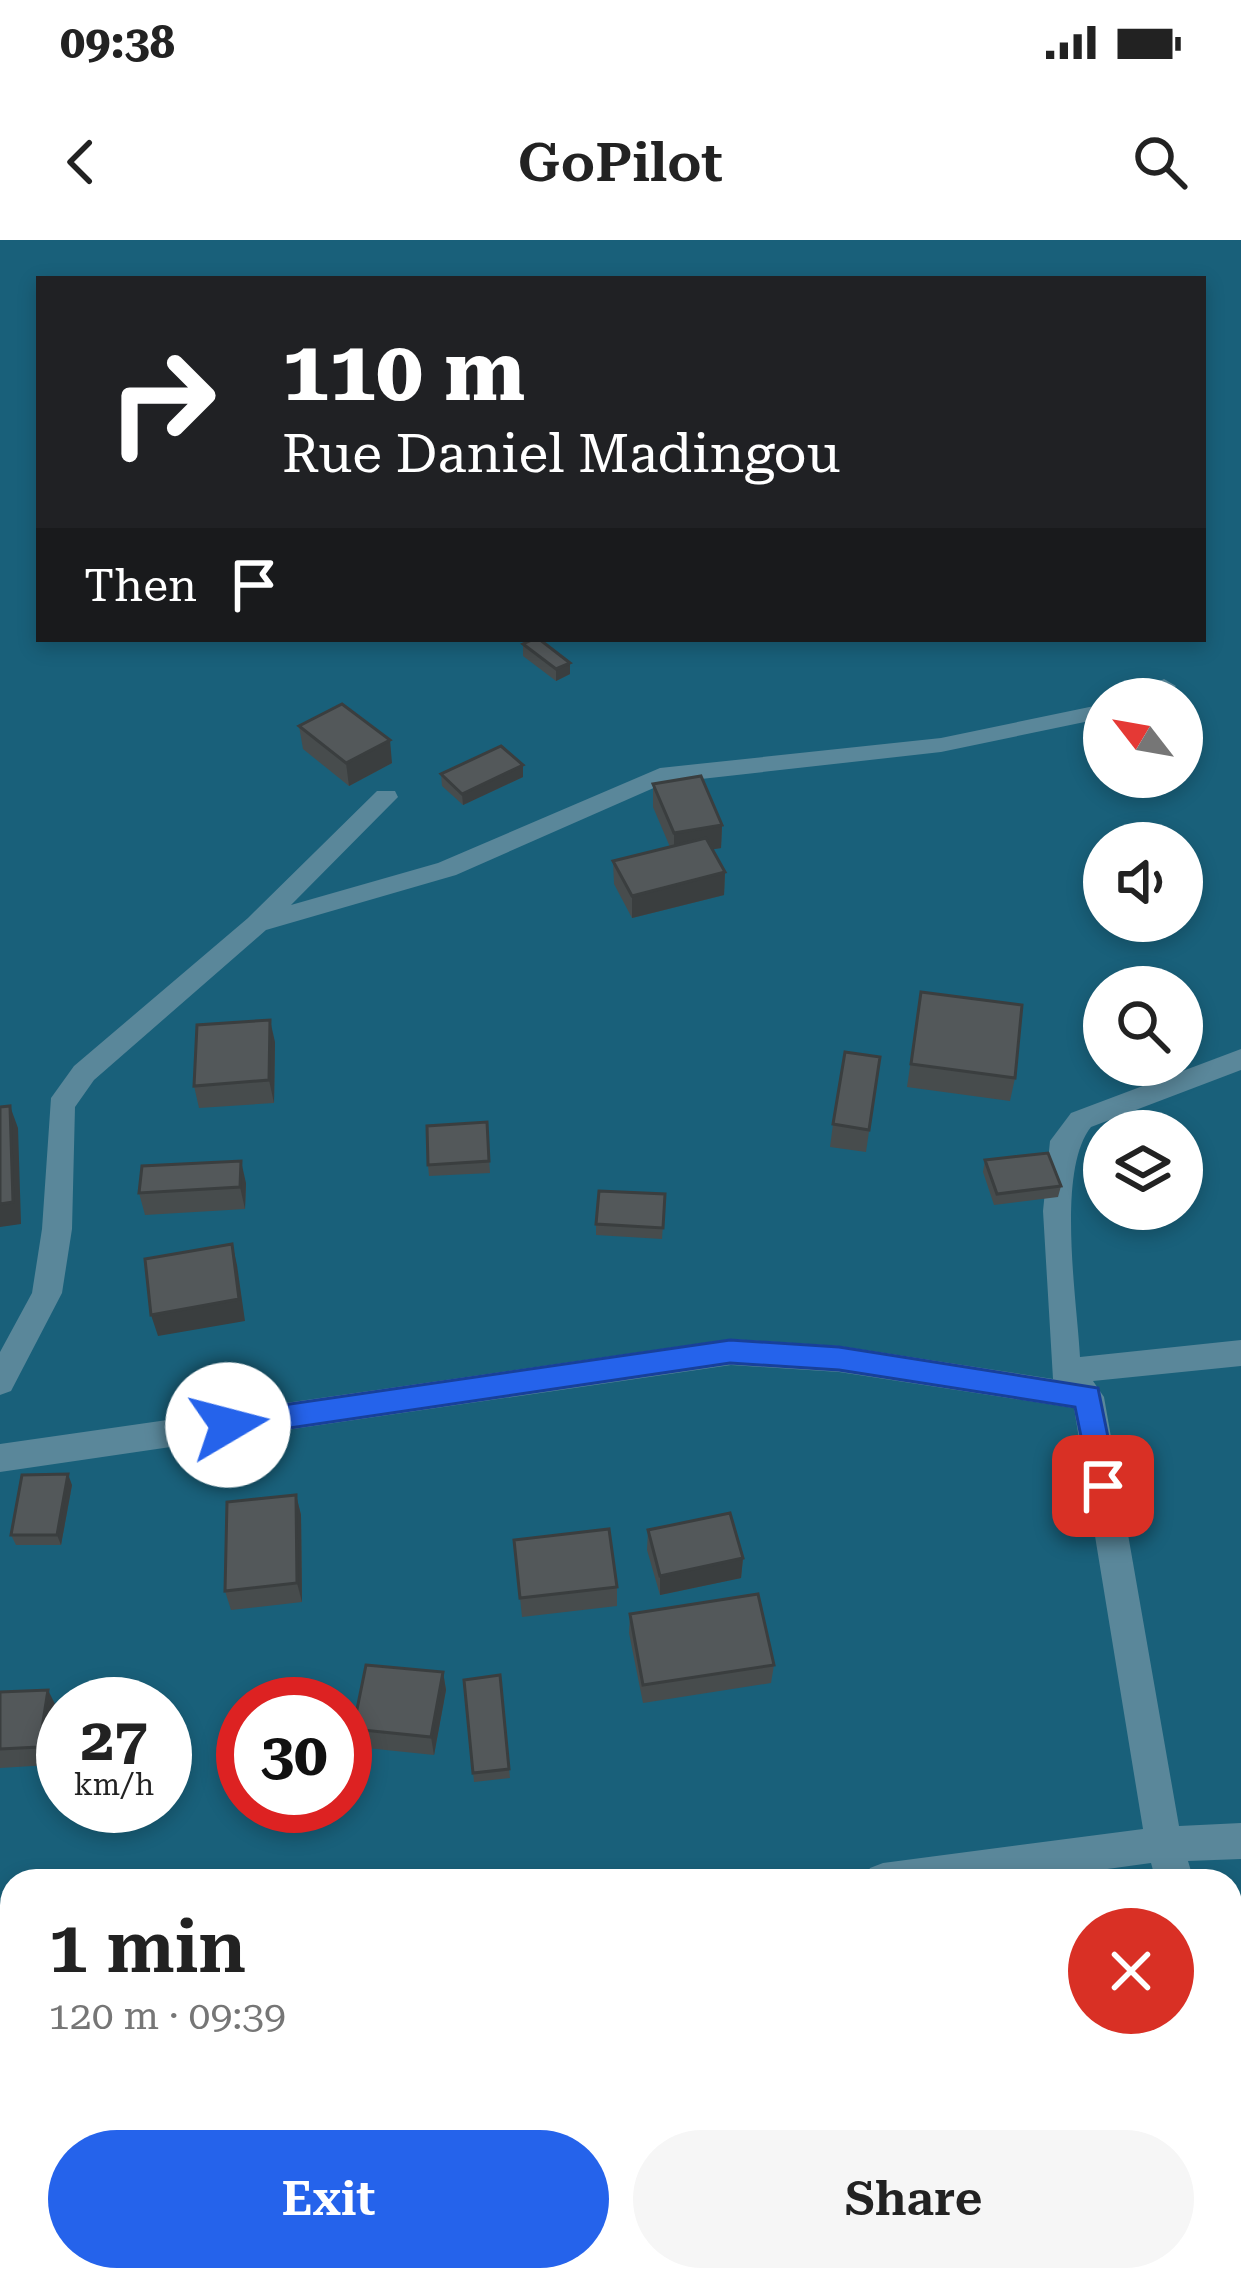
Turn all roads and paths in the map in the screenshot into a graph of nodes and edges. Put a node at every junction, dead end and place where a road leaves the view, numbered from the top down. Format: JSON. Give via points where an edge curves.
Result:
{"nodes":[{"id":1,"x":1083,"y":715,"type":"edge"},
{"id":2,"x":386,"y":797,"type":"dead end"},
{"id":3,"x":257,"y":924,"type":"junction"},
{"id":4,"x":1241,"y":1059,"type":"edge"},
{"id":5,"x":1241,"y":1353,"type":"edge"},
{"id":6,"x":0,"y":1382,"type":"edge"},
{"id":7,"x":1076,"y":1384,"type":"junction"},
{"id":8,"x":0,"y":1458,"type":"edge"},
{"id":9,"x":1241,"y":1841,"type":"edge"},
{"id":10,"x":1164,"y":1844,"type":"junction"},
{"id":11,"x":974,"y":1869,"type":"edge"},
{"id":12,"x":1171,"y":1869,"type":"edge"}],
"edges":[{"from":1,"to":3,"type":"street","via":[[941,745],[661,776],[447,869]]},
{"from":2,"to":3,"type":"street"},
{"from":3,"to":6,"type":"street","via":[[85,1073],[61,1105],[58,1229],[47,1293]]},
{"from":4,"to":7,"type":"street","via":[[1070,1129],[1058,1211]]},
{"from":5,"to":7,"type":"street"},
{"from":7,"to":8,"type":"street","via":[[730,1352]]},
{"from":7,"to":10,"type":"street"},
{"from":9,"to":10,"type":"street"},
{"from":10,"to":11,"type":"street"},
{"from":10,"to":12,"type":"street"}]}
